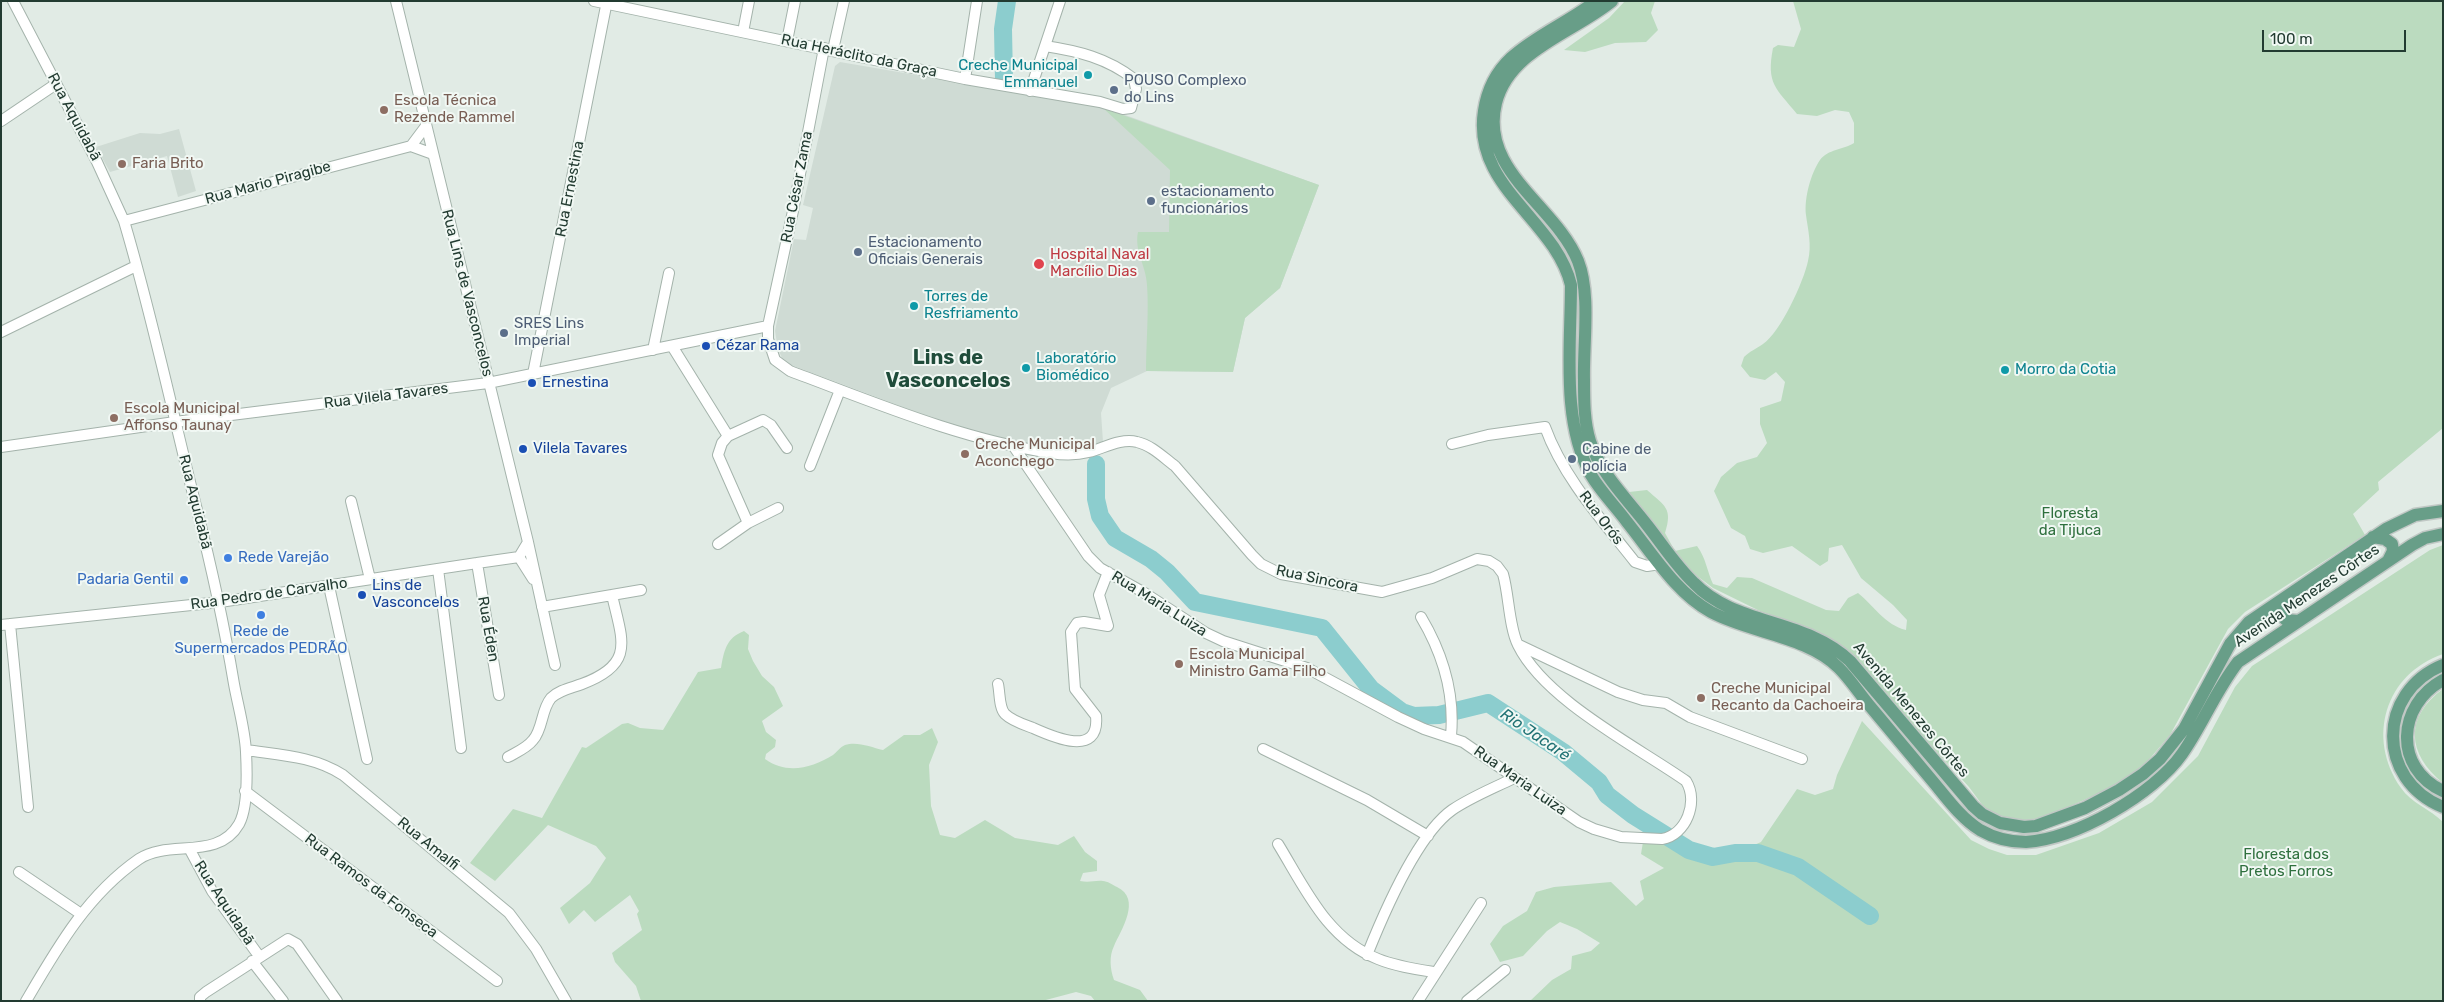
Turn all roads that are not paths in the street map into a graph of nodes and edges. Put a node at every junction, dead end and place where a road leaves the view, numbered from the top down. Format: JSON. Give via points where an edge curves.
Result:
{"nodes":[{"id":1,"x":13,"y":1,"type":"edge"},
{"id":2,"x":396,"y":1,"type":"edge"},
{"id":3,"x":594,"y":1,"type":"edge"},
{"id":4,"x":749,"y":1,"type":"edge"},
{"id":5,"x":795,"y":1,"type":"edge"},
{"id":6,"x":844,"y":1,"type":"edge"},
{"id":7,"x":977,"y":1,"type":"edge"},
{"id":8,"x":1060,"y":1,"type":"edge"},
{"id":9,"x":1596,"y":1,"type":"edge"},
{"id":10,"x":1612,"y":1,"type":"edge"},
{"id":11,"x":606,"y":3,"type":"edge"},
{"id":12,"x":743,"y":32,"type":"junction"},
{"id":13,"x":787,"y":41,"type":"junction"},
{"id":14,"x":1045,"y":46,"type":"junction"},
{"id":15,"x":829,"y":49,"type":"junction"},
{"id":16,"x":965,"y":79,"type":"junction"},
{"id":17,"x":56,"y":84,"type":"junction"},
{"id":18,"x":1030,"y":91,"type":"junction"},
{"id":19,"x":1,"y":121,"type":"edge"},
{"id":20,"x":426,"y":126,"type":"junction"},
{"id":21,"x":411,"y":146,"type":"junction"},
{"id":22,"x":433,"y":154,"type":"junction"},
{"id":23,"x":124,"y":221,"type":"junction"},
{"id":24,"x":136,"y":266,"type":"junction"},
{"id":25,"x":669,"y":273,"type":"dead end"},
{"id":26,"x":768,"y":326,"type":"junction"},
{"id":27,"x":1,"y":332,"type":"edge"},
{"id":28,"x":672,"y":346,"type":"junction"},
{"id":29,"x":653,"y":350,"type":"junction"},
{"id":30,"x":533,"y":374,"type":"junction"},
{"id":31,"x":488,"y":383,"type":"junction"},
{"id":32,"x":840,"y":390,"type":"junction"},
{"id":33,"x":175,"y":422,"type":"junction"},
{"id":34,"x":728,"y":436,"type":"junction"},
{"id":35,"x":1452,"y":444,"type":"dead end"},
{"id":36,"x":1,"y":447,"type":"edge"},
{"id":37,"x":1014,"y":447,"type":"junction"},
{"id":38,"x":786,"y":448,"type":"dead end"},
{"id":39,"x":810,"y":466,"type":"dead end"},
{"id":40,"x":352,"y":501,"type":"dead end"},
{"id":41,"x":778,"y":508,"type":"dead end"},
{"id":42,"x":2443,"y":512,"type":"edge"},
{"id":43,"x":748,"y":523,"type":"junction"},
{"id":44,"x":2443,"y":534,"type":"edge"},
{"id":45,"x":2373,"y":537,"type":"junction"},
{"id":46,"x":528,"y":542,"type":"junction"},
{"id":47,"x":718,"y":544,"type":"dead end"},
{"id":48,"x":519,"y":556,"type":"junction"},
{"id":49,"x":2388,"y":561,"type":"junction"},
{"id":50,"x":477,"y":563,"type":"junction"},
{"id":51,"x":1660,"y":564,"type":"junction"},
{"id":52,"x":438,"y":569,"type":"junction"},
{"id":53,"x":1108,"y":572,"type":"junction"},
{"id":54,"x":370,"y":579,"type":"junction"},
{"id":55,"x":536,"y":584,"type":"junction"},
{"id":56,"x":329,"y":586,"type":"junction"},
{"id":57,"x":641,"y":590,"type":"dead end"},
{"id":58,"x":612,"y":595,"type":"junction"},
{"id":59,"x":2287,"y":597,"type":"junction"},
{"id":60,"x":220,"y":602,"type":"junction"},
{"id":61,"x":542,"y":607,"type":"junction"},
{"id":62,"x":1421,"y":617,"type":"dead end"},
{"id":63,"x":2299,"y":621,"type":"junction"},
{"id":64,"x":6,"y":624,"type":"edge"},
{"id":65,"x":1517,"y":644,"type":"junction"},
{"id":66,"x":555,"y":665,"type":"dead end"},
{"id":67,"x":2443,"y":665,"type":"edge"},
{"id":68,"x":2443,"y":680,"type":"edge"},
{"id":69,"x":998,"y":684,"type":"dead end"},
{"id":70,"x":500,"y":695,"type":"dead end"},
{"id":71,"x":1450,"y":736,"type":"junction"},
{"id":72,"x":461,"y":748,"type":"dead end"},
{"id":73,"x":1263,"y":749,"type":"dead end"},
{"id":74,"x":246,"y":750,"type":"junction"},
{"id":75,"x":508,"y":757,"type":"dead end"},
{"id":76,"x":367,"y":759,"type":"dead end"},
{"id":77,"x":1802,"y":760,"type":"dead end"},
{"id":78,"x":1514,"y":778,"type":"junction"},
{"id":79,"x":245,"y":791,"type":"junction"},
{"id":80,"x":2443,"y":791,"type":"edge"},
{"id":81,"x":2443,"y":807,"type":"edge"},
{"id":82,"x":28,"y":808,"type":"dead end"},
{"id":83,"x":1428,"y":836,"type":"junction"},
{"id":84,"x":1668,"y":838,"type":"joint"},
{"id":85,"x":1278,"y":844,"type":"dead end"},
{"id":86,"x":190,"y":850,"type":"junction"},
{"id":87,"x":19,"y":872,"type":"dead end"},
{"id":88,"x":1481,"y":903,"type":"dead end"},
{"id":89,"x":81,"y":914,"type":"junction"},
{"id":90,"x":1367,"y":954,"type":"junction"},
{"id":91,"x":256,"y":958,"type":"junction"},
{"id":92,"x":1505,"y":970,"type":"dead end"},
{"id":93,"x":1434,"y":972,"type":"junction"},
{"id":94,"x":497,"y":981,"type":"dead end"},
{"id":95,"x":26,"y":1001,"type":"edge"},
{"id":96,"x":200,"y":1001,"type":"edge"},
{"id":97,"x":283,"y":1001,"type":"edge"},
{"id":98,"x":337,"y":1001,"type":"edge"},
{"id":99,"x":566,"y":1001,"type":"edge"},
{"id":100,"x":1418,"y":1001,"type":"edge"},
{"id":101,"x":1467,"y":1001,"type":"edge"}],
"edges":[{"from":1,"to":17,"type":"street","name":"Rua Aquidabã"},
{"from":2,"to":20,"type":"street","name":"Rua Lins de Vasconcelos"},
{"from":3,"to":11,"type":"street","name":"Rua Heráclito da Graça"},
{"from":4,"to":12,"type":"street"},
{"from":5,"to":13,"type":"street"},
{"from":6,"to":15,"type":"street","name":"Rua César Zama"},
{"from":7,"to":16,"type":"street"},
{"from":8,"to":14,"type":"street"},
{"from":9,"to":51,"type":"main road","name":"Avenida Menezes Côrtes","via":[[1525,46],[1509,60],[1490,89],[1482,119],[1483,135],[1492,169],[1558,254],[1567,271],[1571,285],[1571,415],[1581,455],[1593,478]]},
{"from":10,"to":59,"type":"main road","name":"Avenida Menezes Côrtes","via":[[1520,63],[1500,90],[1493,116],[1495,142],[1511,173],[1564,238],[1579,263],[1584,298],[1585,413],[1596,456],[1683,571],[1705,594],[1734,609],[1814,636],[1837,649],[1850,660],[1973,806],[2000,823],[2024,827],[2051,822],[2085,808],[2119,790],[2160,759],[2184,729],[2239,631]]},
{"from":11,"to":12,"type":"street","name":"Rua Heráclito da Graça"},
{"from":11,"to":30,"type":"street","name":"Rua Ernestina"},
{"from":12,"to":13,"type":"street","name":"Rua Heráclito da Graça"},
{"from":13,"to":15,"type":"street","name":"Rua Heráclito da Graça"},
{"from":14,"to":18,"type":"street"},
{"from":14,"to":18,"type":"street","name":"Rua Heráclito da Graça","via":[[1093,56],[1134,79],[1133,105],[1123,109],[1100,102]]},
{"from":15,"to":16,"type":"street","name":"Rua Heráclito da Graça"},
{"from":15,"to":26,"type":"street","name":"Rua César Zama"},
{"from":16,"to":18,"type":"street","name":"Rua Heráclito da Graça"},
{"from":17,"to":19,"type":"street"},
{"from":17,"to":23,"type":"street","name":"Rua Aquidabã"},
{"from":20,"to":21,"type":"street"},
{"from":20,"to":22,"type":"street","name":"Rua Lins de Vasconcelos"},
{"from":21,"to":22,"type":"street"},
{"from":21,"to":23,"type":"street","name":"Rua Mario Piragibe"},
{"from":22,"to":31,"type":"street","name":"Rua Lins de Vasconcelos"},
{"from":23,"to":24,"type":"street","name":"Rua Aquidabã"},
{"from":24,"to":27,"type":"street"},
{"from":24,"to":33,"type":"street","name":"Rua Aquidabã"},
{"from":25,"to":29,"type":"street"},
{"from":26,"to":28,"type":"street","name":"Rua Vilela Tavares"},
{"from":26,"to":32,"type":"street","via":[[770,349],[780,365]]},
{"from":28,"to":29,"type":"street","name":"Rua Vilela Tavares"},
{"from":28,"to":34,"type":"street"},
{"from":29,"to":30,"type":"street","name":"Rua Vilela Tavares"},
{"from":30,"to":31,"type":"street","name":"Rua Vilela Tavares"},
{"from":31,"to":33,"type":"street","name":"Rua Vilela Tavares"},
{"from":31,"to":46,"type":"street","name":"Rua Lins de Vasconcelos"},
{"from":32,"to":37,"type":"street","via":[[960,434]]},
{"from":32,"to":39,"type":"street"},
{"from":33,"to":36,"type":"street","name":"Rua Vilela Tavares"},
{"from":33,"to":60,"type":"street","name":"Rua Aquidabã"},
{"from":34,"to":38,"type":"street","via":[[763,420],[771,425]]},
{"from":34,"to":43,"type":"street","via":[[719,450],[718,460]]},
{"from":35,"to":51,"type":"street","name":"Rua Orós","via":[[1545,427],[1584,497],[1634,562],[1647,566]]},
{"from":37,"to":53,"type":"street","name":"Rua Maria Luiza","via":[[1088,556]]},
{"from":37,"to":65,"type":"street","name":"Rua Sincora","via":[[1071,454],[1121,442],[1139,442],[1174,466],[1261,564],[1297,578],[1382,592],[1432,578],[1477,559],[1488,561],[1503,574]]},
{"from":40,"to":54,"type":"street"},
{"from":41,"to":43,"type":"street"},
{"from":42,"to":45,"type":"main road","name":"Avenida Menezes Côrtes","via":[[2409,517]]},
{"from":43,"to":47,"type":"street"},
{"from":44,"to":49,"type":"main road","name":"Avenida Menezes Côrtes","via":[[2425,538]]},
{"from":45,"to":49,"type":"main road","via":[[2392,544],[2393,552]]},
{"from":45,"to":59,"type":"main road","name":"Avenida Menezes Côrtes"},
{"from":46,"to":48,"type":"street"},
{"from":46,"to":55,"type":"street","name":"Rua Lins de Vasconcelos"},
{"from":48,"to":50,"type":"street","name":"Rua Pedro de Carvalho"},
{"from":48,"to":55,"type":"street","name":"Rua Lins de Vasconcelos"},
{"from":49,"to":63,"type":"main road","name":"Avenida Menezes Côrtes"},
{"from":50,"to":52,"type":"street","name":"Rua Pedro de Carvalho"},
{"from":50,"to":70,"type":"street","name":"Rua Éden"},
{"from":51,"to":63,"type":"main road","name":"Avenida Menezes Côrtes","via":[[1693,600],[1710,612],[1806,647],[1838,667],[1968,820],[1988,834],[2014,842],[2039,841],[2056,836],[2099,818],[2148,789],[2181,756],[2238,662]]},
{"from":52,"to":54,"type":"street","name":"Rua Pedro de Carvalho"},
{"from":52,"to":72,"type":"street"},
{"from":53,"to":69,"type":"street","via":[[1099,594],[1108,626],[1077,623],[1071,632],[1074,689],[1096,716],[1095,729],[1090,736],[1082,741],[1067,742],[1014,720],[1002,710]]},
{"from":53,"to":71,"type":"street","name":"Rua Maria Luiza","via":[[1214,637],[1307,668],[1407,721]]},
{"from":54,"to":56,"type":"street","name":"Rua Pedro de Carvalho"},
{"from":55,"to":61,"type":"street","name":"Rua Lins de Vasconcelos"},
{"from":56,"to":60,"type":"street","name":"Rua Pedro de Carvalho"},
{"from":56,"to":76,"type":"street"},
{"from":57,"to":58,"type":"street"},
{"from":58,"to":61,"type":"street"},
{"from":58,"to":75,"type":"street","via":[[622,640],[619,659],[602,674],[557,692],[549,701],[534,740]]},
{"from":59,"to":63,"type":"main road","via":[[2280,609],[2281,615],[2286,620]]},
{"from":60,"to":64,"type":"street","name":"Rua Pedro de Carvalho"},
{"from":60,"to":74,"type":"street","name":"Rua Aquidabã"},
{"from":61,"to":66,"type":"street","name":"Rua Lins de Vasconcelos"},
{"from":62,"to":71,"type":"street","via":[[1444,666],[1452,702]]},
{"from":64,"to":82,"type":"street"},
{"from":65,"to":77,"type":"street","via":[[1618,692],[1672,706],[1690,717]]},
{"from":65,"to":84,"type":"street","name":"Rua Sincora","via":[[1553,689],[1686,781],[1692,790],[1693,802],[1684,822]]},
{"from":67,"to":81,"type":"main road","via":[[2418,680],[2406,692],[2399,706],[2393,734],[2394,752],[2408,782]]},
{"from":68,"to":80,"type":"main road","via":[[2415,705],[2407,731],[2408,748],[2418,771],[2427,782]]},
{"from":71,"to":78,"type":"street","name":"Rua Maria Luiza"},
{"from":73,"to":83,"type":"street","via":[[1367,800]]},
{"from":74,"to":79,"type":"street","name":"Rua Aquidabã"},
{"from":74,"to":99,"type":"street","name":"Rua Amalfi","via":[[315,761],[343,774],[509,913],[536,950]]},
{"from":78,"to":83,"type":"street","via":[[1451,811]]},
{"from":78,"to":84,"type":"street","name":"Rua Maria Luiza","via":[[1594,829],[1621,837]]},
{"from":79,"to":86,"type":"street","name":"Rua Aquidabã","via":[[243,815],[231,834],[220,841]]},
{"from":79,"to":94,"type":"street","name":"Rua Ramos da Fonseca"},
{"from":83,"to":90,"type":"street","via":[[1394,893]]},
{"from":85,"to":90,"type":"street","via":[[1323,917],[1342,937]]},
{"from":86,"to":89,"type":"street","name":"Rua Aquidabã","via":[[168,849],[140,859]]},
{"from":86,"to":91,"type":"street","name":"Rua Aquidabã","via":[[212,891]]},
{"from":87,"to":89,"type":"street"},
{"from":88,"to":93,"type":"street"},
{"from":89,"to":95,"type":"street","name":"Rua Aquidabã"},
{"from":90,"to":93,"type":"street","via":[[1389,963]]},
{"from":91,"to":96,"type":"street","name":"Rua Aquidabã","via":[[206,992]]},
{"from":91,"to":97,"type":"street","name":"Rua Aquidabã"},
{"from":91,"to":98,"type":"street","name":"Rua Aquidabã","via":[[284,940],[292,939]]},
{"from":92,"to":101,"type":"street"},
{"from":93,"to":100,"type":"street"}]}
